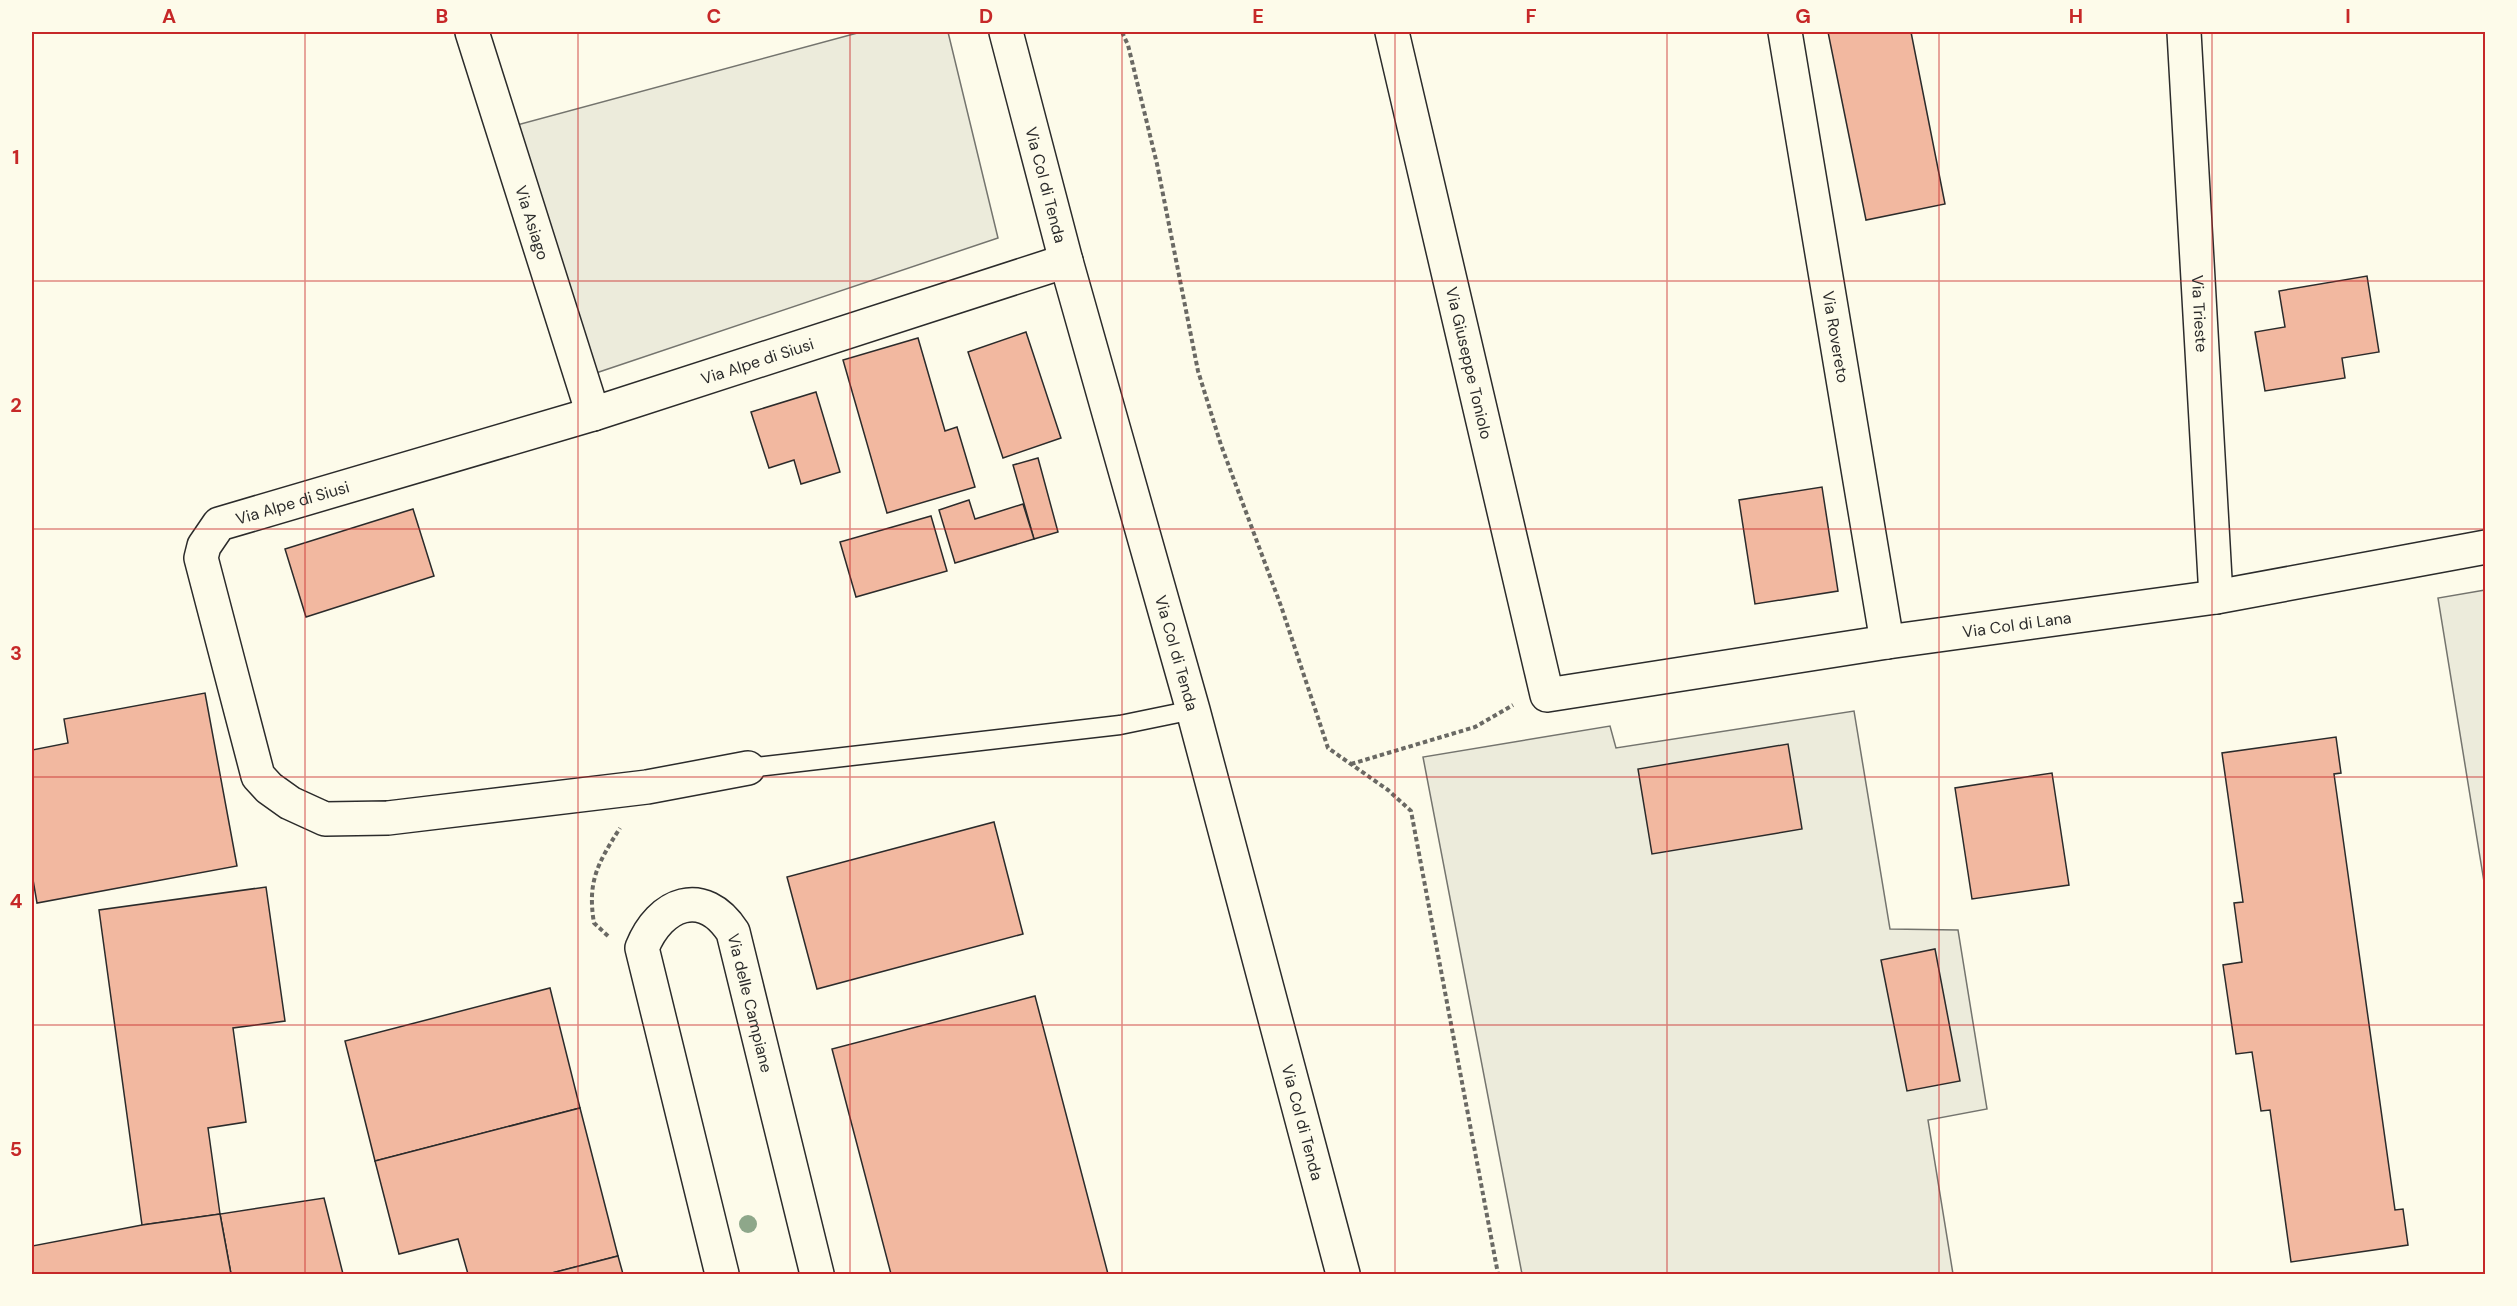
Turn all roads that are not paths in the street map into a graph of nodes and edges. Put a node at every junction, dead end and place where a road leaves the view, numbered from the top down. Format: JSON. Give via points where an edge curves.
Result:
{"nodes":[{"id":1,"x":472,"y":32,"type":"edge"},
{"id":2,"x":1006,"y":32,"type":"edge"},
{"id":3,"x":1392,"y":32,"type":"edge"},
{"id":4,"x":1785,"y":32,"type":"edge"},
{"id":5,"x":2184,"y":32,"type":"edge"},
{"id":6,"x":1066,"y":261,"type":"junction"},
{"id":7,"x":593,"y":414,"type":"junction"},
{"id":8,"x":2486,"y":547,"type":"edge"},
{"id":9,"x":2216,"y":597,"type":"junction"},
{"id":10,"x":1887,"y":642,"type":"junction"},
{"id":11,"x":1547,"y":695,"type":"joint"},
{"id":12,"x":1193,"y":710,"type":"junction"},
{"id":13,"x":748,"y":768,"type":"joint"},
{"id":14,"x":722,"y":1275,"type":"edge"},
{"id":15,"x":817,"y":1275,"type":"edge"},
{"id":16,"x":1343,"y":1275,"type":"edge"}],
"edges":[{"from":1,"to":7,"type":"street","name":"Via Asiago"},
{"from":2,"to":6,"type":"street","name":"Via Col di Tenda"},
{"from":3,"to":11,"type":"street","name":"Via Giuseppe Toniolo"},
{"from":4,"to":10,"type":"street","name":"Via Rovereto"},
{"from":5,"to":9,"type":"street","name":"Via Trieste"},
{"from":6,"to":7,"type":"street","name":"Via Alpe di Siusi"},
{"from":6,"to":12,"type":"street","name":"Via Col di Tenda"},
{"from":7,"to":13,"type":"street","name":"Via Alpe di Siusi","via":[[219,524],[201,558],[258,776],[290,803],[326,819],[388,818],[647,787]]},
{"from":8,"to":9,"type":"street","name":"Via Col di Lana"},
{"from":9,"to":10,"type":"street","name":"Via Col di Lana"},
{"from":10,"to":11,"type":"street","name":"Via Col di Lana"},
{"from":12,"to":13,"type":"lane","via":[[1120,725]]},
{"from":12,"to":16,"type":"street","name":"Via Col di Tenda"},
{"from":14,"to":15,"type":"street","name":"Via delle Campiane","via":[[642,948],[650,928],[665,913],[685,905],[707,907],[722,915],[733,932]]}]}
